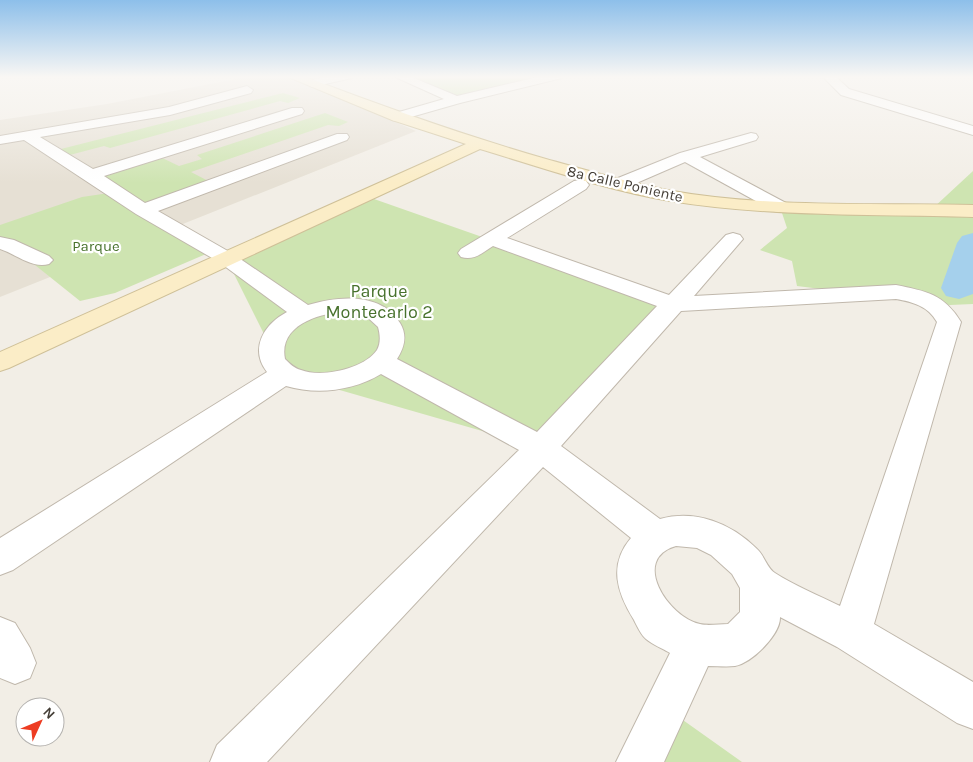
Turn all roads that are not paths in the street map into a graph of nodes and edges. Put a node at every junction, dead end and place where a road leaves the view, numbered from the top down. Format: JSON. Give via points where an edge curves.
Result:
{"nodes":[{"id":1,"x":167,"y":112,"type":"edge"},
{"id":2,"x":295,"y":112,"type":"edge"},
{"id":3,"x":383,"y":112,"type":"edge"},
{"id":4,"x":416,"y":112,"type":"edge"},
{"id":5,"x":909,"y":112,"type":"edge"},
{"id":6,"x":397,"y":117,"type":"junction"},
{"id":7,"x":973,"y":131,"type":"edge"},
{"id":8,"x":26,"y":135,"type":"junction"},
{"id":9,"x":342,"y":136,"type":"dead end"},
{"id":10,"x":751,"y":137,"type":"dead end"},
{"id":11,"x":0,"y":140,"type":"edge"},
{"id":12,"x":472,"y":142,"type":"junction"},
{"id":13,"x":686,"y":156,"type":"junction"},
{"id":14,"x":91,"y":175,"type":"junction"},
{"id":15,"x":619,"y":184,"type":"junction"},
{"id":16,"x":580,"y":185,"type":"dead end"},
{"id":17,"x":780,"y":207,"type":"junction"},
{"id":18,"x":143,"y":210,"type":"junction"},
{"id":19,"x":973,"y":211,"type":"edge"},
{"id":20,"x":492,"y":239,"type":"junction"},
{"id":21,"x":733,"y":239,"type":"dead end"},
{"id":22,"x":0,"y":244,"type":"edge"},
{"id":23,"x":219,"y":254,"type":"junction"},
{"id":24,"x":468,"y":254,"type":"dead end"},
{"id":25,"x":42,"y":260,"type":"dead end"},
{"id":26,"x":674,"y":304,"type":"junction"},
{"id":27,"x":304,"y":313,"type":"junction"},
{"id":28,"x":2,"y":353,"type":"edge"},
{"id":29,"x":380,"y":362,"type":"junction"},
{"id":30,"x":284,"y":374,"type":"junction"},
{"id":31,"x":542,"y":448,"type":"junction"},
{"id":32,"x":655,"y":536,"type":"junction"},
{"id":33,"x":0,"y":558,"type":"edge"},
{"id":34,"x":758,"y":585,"type":"junction"},
{"id":35,"x":851,"y":633,"type":"junction"},
{"id":36,"x":696,"y":645,"type":"junction"},
{"id":37,"x":973,"y":707,"type":"edge"},
{"id":38,"x":234,"y":762,"type":"edge"},
{"id":39,"x":640,"y":762,"type":"edge"}],
"edges":[{"from":1,"to":8,"type":"street"},
{"from":2,"to":14,"type":"street"},
{"from":3,"to":6,"type":"street","name":"8a Calle Poniente"},
{"from":4,"to":6,"type":"street"},
{"from":5,"to":7,"type":"street"},
{"from":6,"to":12,"type":"street","name":"8a Calle Poniente"},
{"from":8,"to":11,"type":"street"},
{"from":8,"to":14,"type":"street"},
{"from":9,"to":18,"type":"street"},
{"from":10,"to":13,"type":"street"},
{"from":12,"to":15,"type":"street","name":"8a Calle Poniente"},
{"from":12,"to":23,"type":"street"},
{"from":13,"to":15,"type":"street"},
{"from":13,"to":17,"type":"street"},
{"from":14,"to":18,"type":"street"},
{"from":15,"to":17,"type":"street","name":"8a Calle Poniente","via":[[695,200]]},
{"from":16,"to":20,"type":"street"},
{"from":17,"to":19,"type":"street","name":"8a Calle Poniente"},
{"from":18,"to":23,"type":"street"},
{"from":20,"to":24,"type":"street"},
{"from":20,"to":26,"type":"street"},
{"from":21,"to":26,"type":"street"},
{"from":22,"to":25,"type":"street"},
{"from":23,"to":27,"type":"street"},
{"from":23,"to":28,"type":"street"},
{"from":26,"to":31,"type":"street"},
{"from":26,"to":35,"type":"street","via":[[896,292],[928,300],[944,311],[949,322]]},
{"from":27,"to":29,"type":"street","via":[[339,305],[364,308],[384,317],[392,326],[394,338],[390,350]]},
{"from":27,"to":30,"type":"street","via":[[284,326],[272,342],[271,354],[275,365]]},
{"from":29,"to":30,"type":"street","via":[[343,380],[301,380]]},
{"from":29,"to":31,"type":"street"},
{"from":30,"to":33,"type":"street"},
{"from":31,"to":32,"type":"street"},
{"from":31,"to":38,"type":"street"},
{"from":32,"to":34,"type":"street","via":[[676,530],[700,532],[724,543],[745,562]]},
{"from":32,"to":36,"type":"street","via":[[637,558],[637,590],[659,624]]},
{"from":34,"to":35,"type":"street"},
{"from":34,"to":36,"type":"street","via":[[760,621],[736,645]]},
{"from":35,"to":37,"type":"street"},
{"from":36,"to":39,"type":"street"}]}
